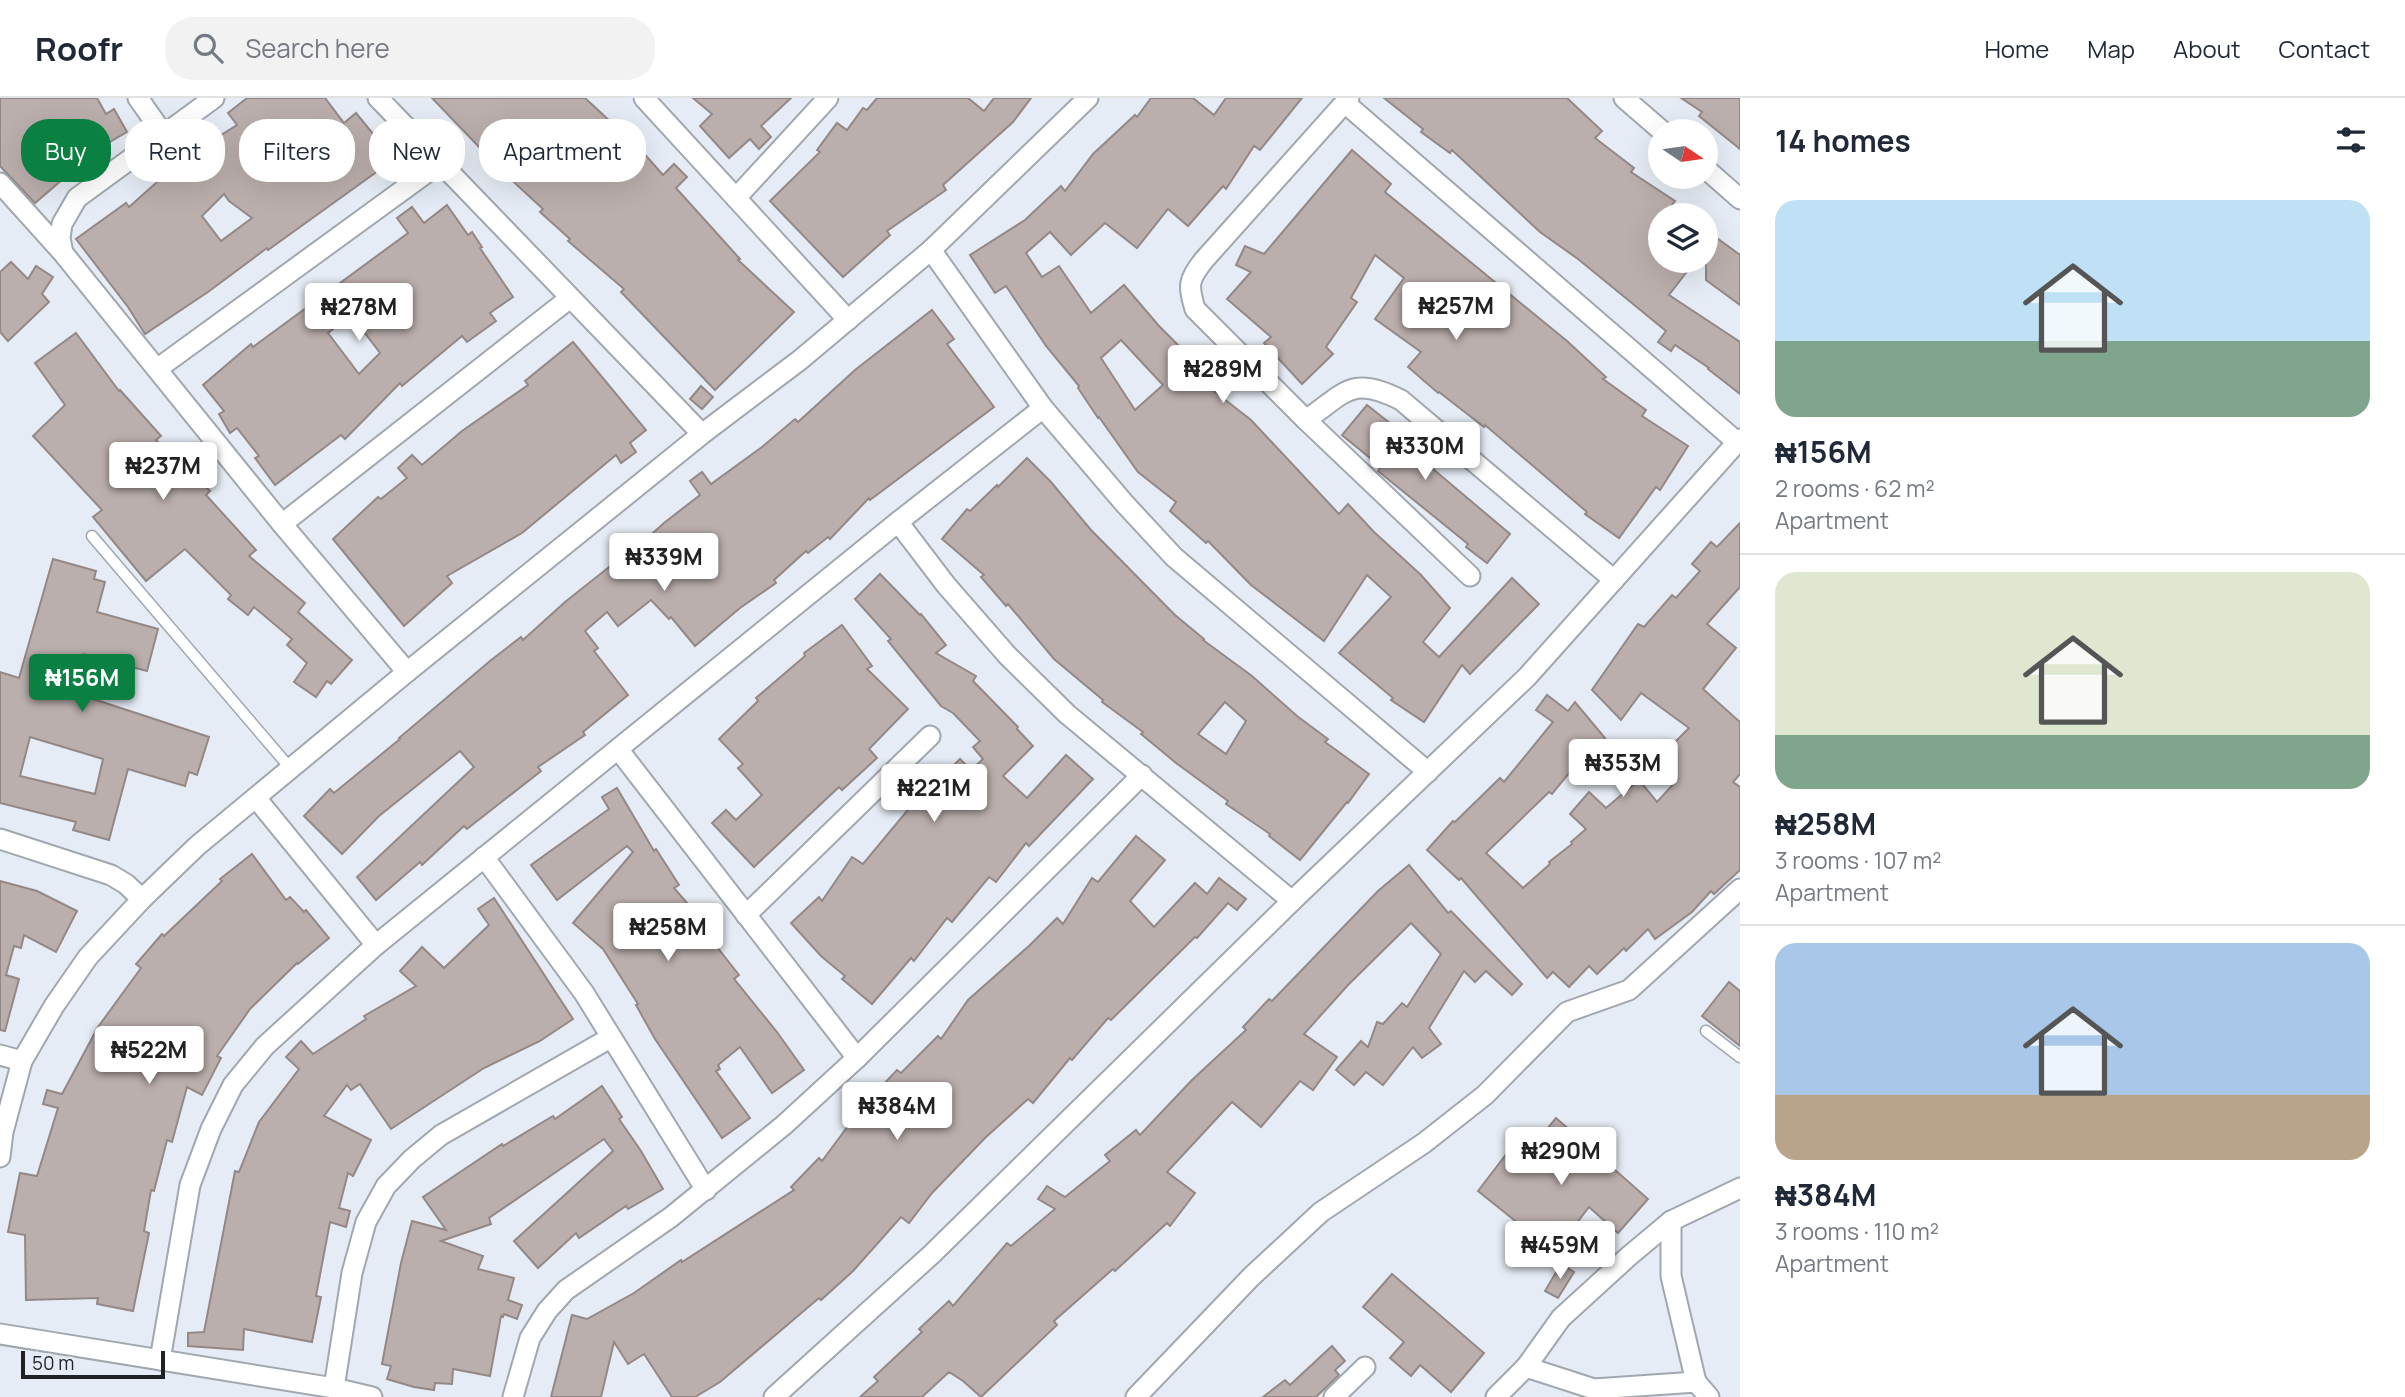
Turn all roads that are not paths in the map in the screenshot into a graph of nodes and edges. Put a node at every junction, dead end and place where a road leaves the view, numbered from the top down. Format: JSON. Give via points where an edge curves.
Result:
{"nodes":[{"id":1,"x":138,"y":98,"type":"edge"},
{"id":2,"x":214,"y":98,"type":"edge"},
{"id":3,"x":378,"y":98,"type":"edge"},
{"id":4,"x":644,"y":98,"type":"edge"},
{"id":5,"x":828,"y":98,"type":"edge"},
{"id":6,"x":1088,"y":98,"type":"edge"},
{"id":7,"x":1624,"y":98,"type":"edge"},
{"id":8,"x":1347,"y":100,"type":"edge"},
{"id":9,"x":153,"y":119,"type":"edge"},
{"id":10,"x":186,"y":119,"type":"edge"},
{"id":11,"x":398,"y":119,"type":"edge"},
{"id":12,"x":1648,"y":119,"type":"edge"},
{"id":13,"x":125,"y":163,"type":"edge"},
{"id":14,"x":1718,"y":180,"type":"edge"},
{"id":15,"x":414,"y":182,"type":"edge"},
{"id":16,"x":458,"y":182,"type":"edge"},
{"id":17,"x":0,"y":183,"type":"edge"},
{"id":18,"x":736,"y":198,"type":"junction"},
{"id":19,"x":1740,"y":199,"type":"edge"},
{"id":20,"x":931,"y":250,"type":"junction"},
{"id":21,"x":63,"y":253,"type":"junction"},
{"id":22,"x":570,"y":298,"type":"junction"},
{"id":23,"x":848,"y":320,"type":"junction"},
{"id":24,"x":157,"y":369,"type":"junction"},
{"id":25,"x":1043,"y":408,"type":"junction"},
{"id":26,"x":1306,"y":420,"type":"junction"},
{"id":27,"x":702,"y":434,"type":"junction"},
{"id":28,"x":1739,"y":441,"type":"edge"},
{"id":29,"x":898,"y":523,"type":"junction"},
{"id":30,"x":282,"y":524,"type":"junction"},
{"id":31,"x":92,"y":536,"type":"dead end"},
{"id":32,"x":1470,"y":576,"type":"dead end"},
{"id":33,"x":1614,"y":580,"type":"junction"},
{"id":34,"x":407,"y":672,"type":"junction"},
{"id":35,"x":930,"y":736,"type":"dead end"},
{"id":36,"x":618,"y":749,"type":"junction"},
{"id":37,"x":291,"y":769,"type":"junction"},
{"id":38,"x":1428,"y":772,"type":"junction"},
{"id":39,"x":1142,"y":775,"type":"junction"},
{"id":40,"x":256,"y":798,"type":"junction"},
{"id":41,"x":0,"y":839,"type":"edge"},
{"id":42,"x":484,"y":857,"type":"junction"},
{"id":43,"x":1740,"y":889,"type":"edge"},
{"id":44,"x":142,"y":899,"type":"junction"},
{"id":45,"x":1292,"y":901,"type":"junction"},
{"id":46,"x":746,"y":915,"type":"junction"},
{"id":47,"x":376,"y":945,"type":"junction"},
{"id":48,"x":1706,"y":1031,"type":"dead end"},
{"id":49,"x":611,"y":1038,"type":"junction"},
{"id":50,"x":0,"y":1055,"type":"edge"},
{"id":51,"x":1740,"y":1057,"type":"edge"},
{"id":52,"x":857,"y":1058,"type":"junction"},
{"id":53,"x":22,"y":1061,"type":"junction"},
{"id":54,"x":0,"y":1157,"type":"edge"},
{"id":55,"x":1740,"y":1188,"type":"edge"},
{"id":56,"x":706,"y":1191,"type":"junction"},
{"id":57,"x":1671,"y":1222,"type":"junction"},
{"id":58,"x":0,"y":1334,"type":"edge"},
{"id":59,"x":160,"y":1360,"type":"junction"},
{"id":60,"x":1364,"y":1367,"type":"dead end"},
{"id":61,"x":1526,"y":1367,"type":"junction"},
{"id":62,"x":1696,"y":1381,"type":"junction"},
{"id":63,"x":334,"y":1388,"type":"junction"},
{"id":64,"x":372,"y":1397,"type":"edge"},
{"id":65,"x":513,"y":1397,"type":"edge"},
{"id":66,"x":774,"y":1397,"type":"edge"},
{"id":67,"x":1136,"y":1397,"type":"edge"},
{"id":68,"x":1334,"y":1397,"type":"edge"},
{"id":69,"x":1496,"y":1397,"type":"edge"},
{"id":70,"x":1709,"y":1397,"type":"edge"}],
"edges":[{"from":1,"to":9,"type":"street"},
{"from":2,"to":10,"type":"street"},
{"from":3,"to":11,"type":"street"},
{"from":4,"to":18,"type":"street"},
{"from":5,"to":18,"type":"street"},
{"from":6,"to":20,"type":"street"},
{"from":7,"to":12,"type":"street"},
{"from":8,"to":26,"type":"street","via":[[1193,273],[1189,287],[1195,309]]},
{"from":8,"to":28,"type":"street"},
{"from":13,"to":21,"type":"street","via":[[77,198],[62,225]]},
{"from":14,"to":19,"type":"street"},
{"from":15,"to":24,"type":"street"},
{"from":16,"to":22,"type":"street"},
{"from":17,"to":21,"type":"street"},
{"from":18,"to":23,"type":"street"},
{"from":20,"to":23,"type":"street"},
{"from":20,"to":25,"type":"street"},
{"from":21,"to":24,"type":"street"},
{"from":22,"to":27,"type":"street"},
{"from":22,"to":30,"type":"street"},
{"from":23,"to":27,"type":"street"},
{"from":24,"to":30,"type":"street"},
{"from":25,"to":29,"type":"street"},
{"from":25,"to":38,"type":"street","via":[[1174,557]]},
{"from":26,"to":32,"type":"street"},
{"from":26,"to":33,"type":"street","via":[[1351,388],[1368,387],[1401,400]]},
{"from":27,"to":34,"type":"street"},
{"from":28,"to":33,"type":"street"},
{"from":29,"to":36,"type":"street"},
{"from":29,"to":39,"type":"street","via":[[1007,655],[1067,714]]},
{"from":30,"to":34,"type":"street"},
{"from":31,"to":37,"type":"lane"},
{"from":33,"to":38,"type":"street","via":[[1527,677]]},
{"from":34,"to":37,"type":"street"},
{"from":35,"to":46,"type":"street"},
{"from":36,"to":42,"type":"street"},
{"from":36,"to":46,"type":"street"},
{"from":37,"to":40,"type":"street"},
{"from":38,"to":45,"type":"street"},
{"from":39,"to":45,"type":"street"},
{"from":39,"to":52,"type":"street"},
{"from":40,"to":44,"type":"street"},
{"from":40,"to":47,"type":"street"},
{"from":41,"to":44,"type":"street","via":[[111,875]]},
{"from":42,"to":47,"type":"street"},
{"from":42,"to":49,"type":"street","via":[[584,993]]},
{"from":43,"to":67,"type":"street","via":[[1629,990],[1567,1012],[1485,1095],[1424,1143],[1321,1212],[1251,1277]]},
{"from":44,"to":53,"type":"street","via":[[88,957]]},
{"from":45,"to":66,"type":"street","via":[[932,1254]]},
{"from":46,"to":52,"type":"street"},
{"from":47,"to":59,"type":"street","via":[[265,1046],[233,1085],[190,1185]]},
{"from":48,"to":51,"type":"lane"},
{"from":49,"to":56,"type":"street"},
{"from":49,"to":63,"type":"street","via":[[441,1135],[386,1185],[366,1222],[352,1273]]},
{"from":50,"to":53,"type":"street"},
{"from":52,"to":56,"type":"street"},
{"from":53,"to":54,"type":"street"},
{"from":55,"to":57,"type":"street"},
{"from":56,"to":65,"type":"street","via":[[566,1290],[530,1338]]},
{"from":57,"to":61,"type":"street","via":[[1561,1318]]},
{"from":57,"to":62,"type":"street","via":[[1671,1276]]},
{"from":58,"to":59,"type":"street"},
{"from":59,"to":63,"type":"street"},
{"from":60,"to":68,"type":"street"},
{"from":61,"to":62,"type":"street","via":[[1594,1389]]},
{"from":61,"to":69,"type":"street"},
{"from":62,"to":70,"type":"street"},
{"from":63,"to":64,"type":"street"}]}
